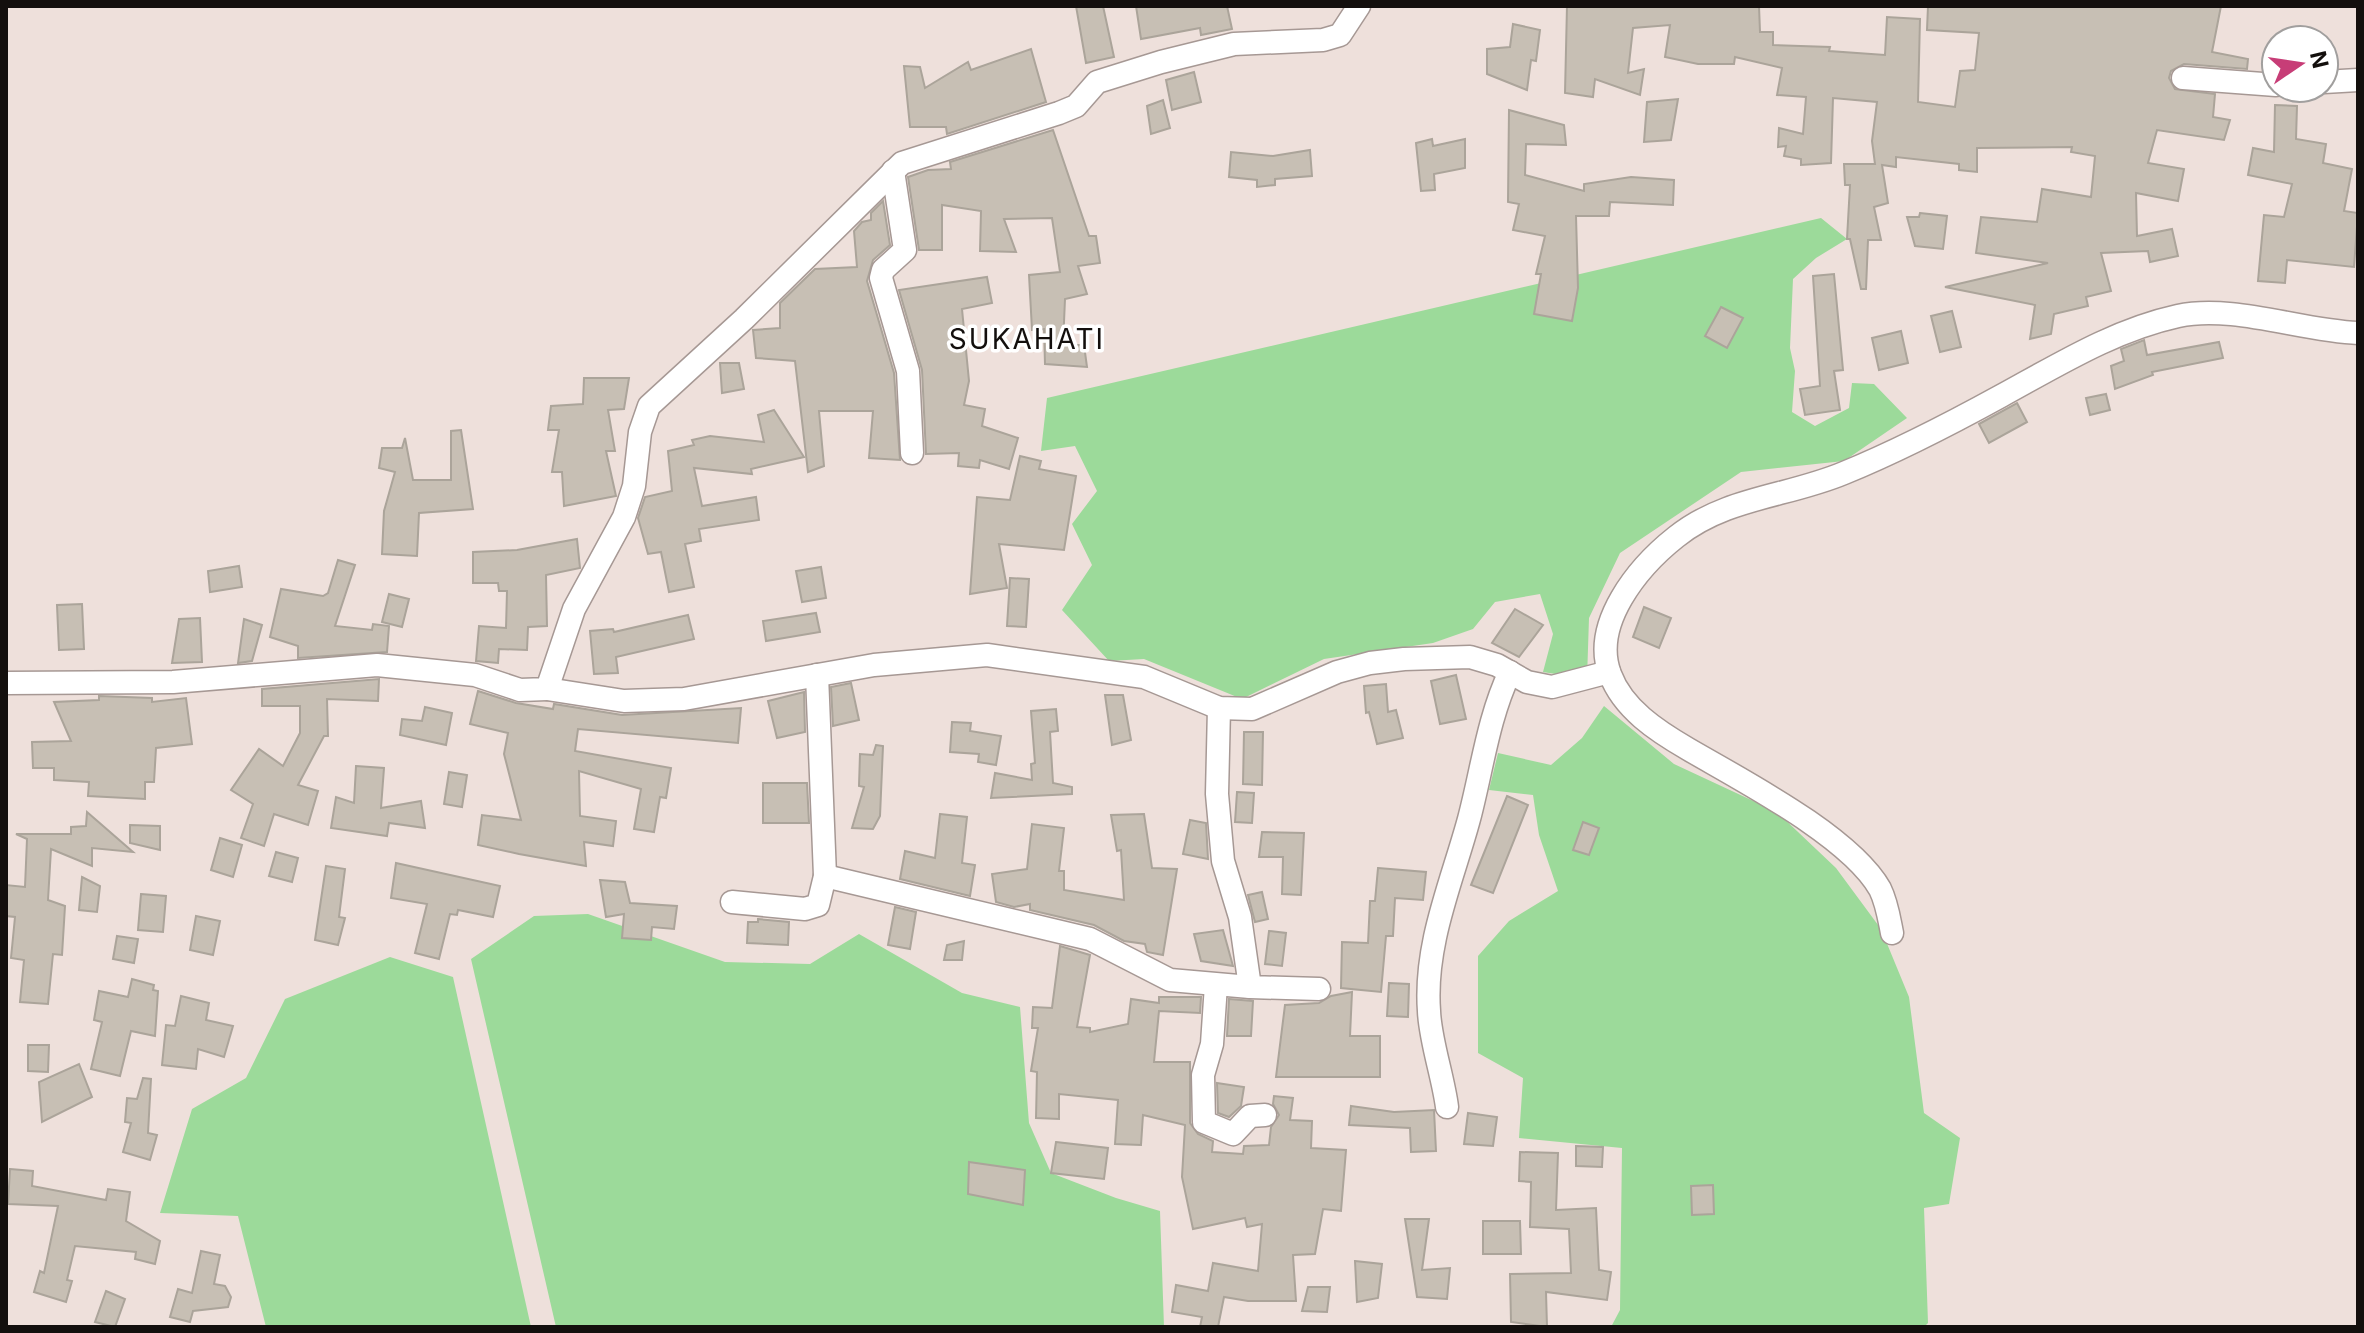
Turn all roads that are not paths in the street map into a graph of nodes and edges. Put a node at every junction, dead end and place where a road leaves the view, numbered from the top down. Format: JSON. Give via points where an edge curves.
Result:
{"nodes":[{"id":1,"x":1359,"y":6,"type":"edge"},
{"id":2,"x":2183,"y":78,"type":"dead end"},
{"id":3,"x":2260,"y":84,"type":"edge"},
{"id":4,"x":893,"y":171,"type":"junction"},
{"id":5,"x":2358,"y":333,"type":"edge"},
{"id":6,"x":912,"y":453,"type":"dead end"},
{"id":7,"x":1510,"y":672,"type":"junction"},
{"id":8,"x":1609,"y":672,"type":"junction"},
{"id":9,"x":817,"y":675,"type":"junction"},
{"id":10,"x":6,"y":683,"type":"edge"},
{"id":11,"x":547,"y":689,"type":"junction"},
{"id":12,"x":1219,"y":708,"type":"junction"},
{"id":13,"x":825,"y":876,"type":"junction"},
{"id":14,"x":732,"y":902,"type":"dead end"},
{"id":15,"x":1892,"y":933,"type":"dead end"},
{"id":16,"x":1216,"y":985,"type":"junction"},
{"id":17,"x":1250,"y":987,"type":"junction"},
{"id":18,"x":1319,"y":989,"type":"dead end"},
{"id":19,"x":1447,"y":1107,"type":"dead end"},
{"id":20,"x":1265,"y":1115,"type":"dead end"}],
"edges":[{"from":1,"to":4,"type":"street","via":[[1340,35],[1234,44],[1097,82],[1076,106],[941,148]]},
{"from":2,"to":3,"type":"street"},
{"from":4,"to":6,"type":"street","via":[[905,250],[881,278],[908,371]]},
{"from":4,"to":11,"type":"street","via":[[649,406],[624,517],[574,609]]},
{"from":5,"to":8,"type":"street","via":[[2181,315],[2117,335],[1944,427],[1840,475],[1728,506],[1677,535],[1650,560],[1614,611],[1604,644]]},
{"from":7,"to":8,"type":"street","via":[[1552,687]]},
{"from":7,"to":12,"type":"street","via":[[1470,657],[1370,663],[1252,709]]},
{"from":7,"to":19,"type":"street","via":[[1495,702],[1431,964],[1429,1012]]},
{"from":8,"to":15,"type":"street","via":[[1621,697],[1662,734],[1770,795],[1861,865],[1879,887]]},
{"from":9,"to":11,"type":"street","via":[[684,699],[624,701]]},
{"from":9,"to":12,"type":"street","via":[[987,655],[1144,677]]},
{"from":9,"to":13,"type":"street"},
{"from":10,"to":11,"type":"street","via":[[173,682],[377,665],[475,675],[520,690]]},
{"from":12,"to":17,"type":"street","via":[[1217,794],[1223,861],[1240,917]]},
{"from":13,"to":14,"type":"street","via":[[818,905],[805,909]]},
{"from":13,"to":16,"type":"street","via":[[1090,939],[1170,980]]},
{"from":16,"to":17,"type":"street"},
{"from":16,"to":20,"type":"street","via":[[1212,1044],[1203,1075],[1204,1122],[1233,1134],[1250,1116]]},
{"from":17,"to":18,"type":"street"}]}
